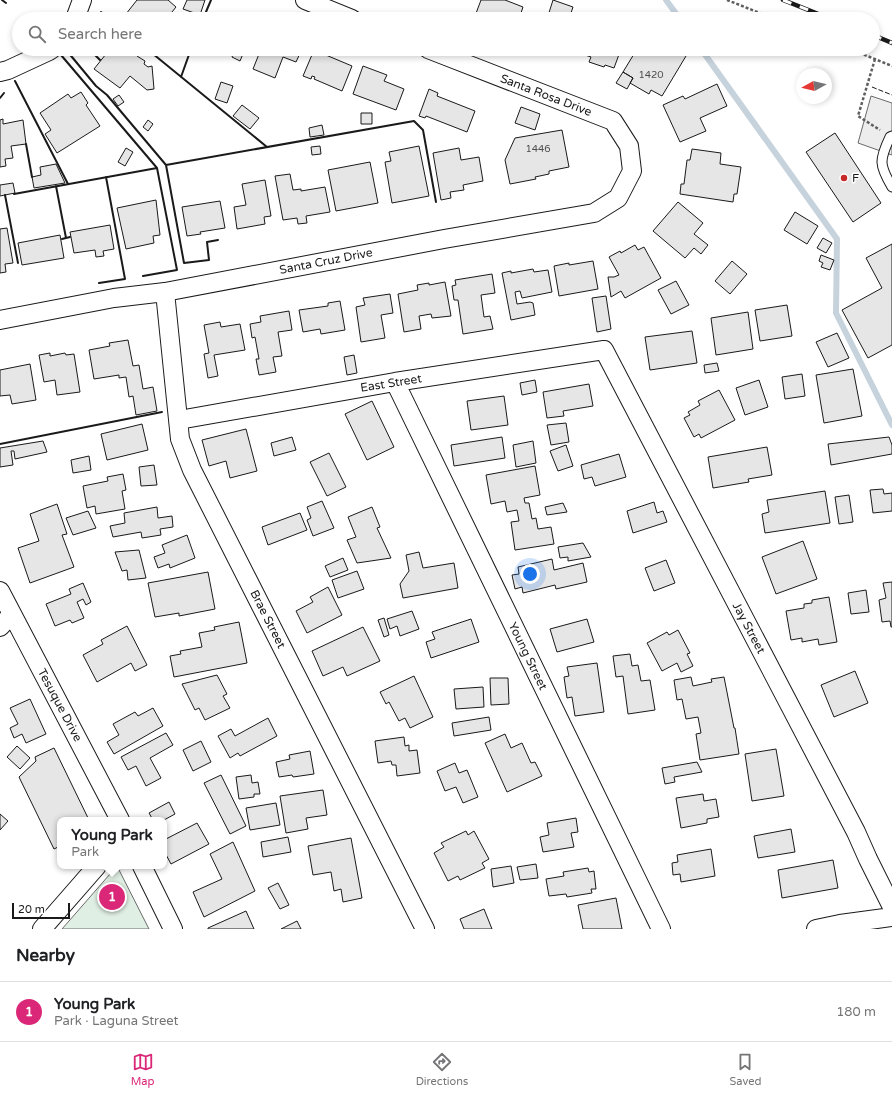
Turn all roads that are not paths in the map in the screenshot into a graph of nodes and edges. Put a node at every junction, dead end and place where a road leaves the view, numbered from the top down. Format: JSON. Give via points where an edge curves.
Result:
{"nodes":[{"id":1,"x":82,"y":0,"type":"edge"},
{"id":2,"x":305,"y":0,"type":"edge"},
{"id":3,"x":78,"y":12,"type":"edge"},
{"id":4,"x":335,"y":12,"type":"edge"},
{"id":5,"x":38,"y":56,"type":"edge"},
{"id":6,"x":446,"y":56,"type":"edge"},
{"id":7,"x":0,"y":72,"type":"edge"},
{"id":8,"x":891,"y":136,"type":"edge"},
{"id":9,"x":632,"y":171,"type":"joint"},
{"id":10,"x":892,"y":187,"type":"edge"},
{"id":11,"x":165,"y":292,"type":"junction"},
{"id":12,"x":0,"y":320,"type":"edge"},
{"id":13,"x":604,"y":350,"type":"joint"},
{"id":14,"x":395,"y":382,"type":"junction"},
{"id":15,"x":179,"y":420,"type":"junction"},
{"id":16,"x":0,"y":591,"type":"edge"},
{"id":17,"x":12,"y":614,"type":"junction"},
{"id":18,"x":0,"y":627,"type":"edge"},
{"id":19,"x":118,"y":817,"type":"edge"},
{"id":20,"x":94,"y":869,"type":"edge"},
{"id":21,"x":143,"y":869,"type":"edge"},
{"id":22,"x":892,"y":907,"type":"edge"},
{"id":23,"x":892,"y":917,"type":"edge"},
{"id":24,"x":42,"y":929,"type":"edge"},
{"id":25,"x":173,"y":929,"type":"edge"},
{"id":26,"x":425,"y":929,"type":"edge"},
{"id":27,"x":661,"y":929,"type":"edge"},
{"id":28,"x":816,"y":929,"type":"edge"}],
"edges":[{"from":1,"to":3,"type":"street"},
{"from":2,"to":4,"type":"street"},
{"from":5,"to":7,"type":"street"},
{"from":6,"to":9,"type":"street","name":"Santa Rosa Drive","via":[[613,121],[629,146]]},
{"from":8,"to":10,"type":"lane","via":[[882,153],[883,171]]},
{"from":9,"to":11,"type":"street","name":"Santa Cruz Drive","via":[[618,198],[594,213]]},
{"from":11,"to":12,"type":"street","name":"Santa Cruz Drive","via":[[114,298]]},
{"from":11,"to":15,"type":"street","name":"Brae Street"},
{"from":13,"to":14,"type":"street","name":"East Street"},
{"from":13,"to":22,"type":"street","name":"Jay Street","via":[[856,832]]},
{"from":14,"to":15,"type":"street","name":"East Street"},
{"from":14,"to":27,"type":"street","name":"Young Street"},
{"from":15,"to":26,"type":"street","name":"Brae Street","via":[[180,439],[192,470]]},
{"from":16,"to":17,"type":"street","name":"Tesuque Drive"},
{"from":17,"to":18,"type":"street"},
{"from":17,"to":19,"type":"street","name":"Tesuque Drive"},
{"from":20,"to":24,"type":"street"},
{"from":21,"to":25,"type":"street"},
{"from":23,"to":28,"type":"street"}]}
